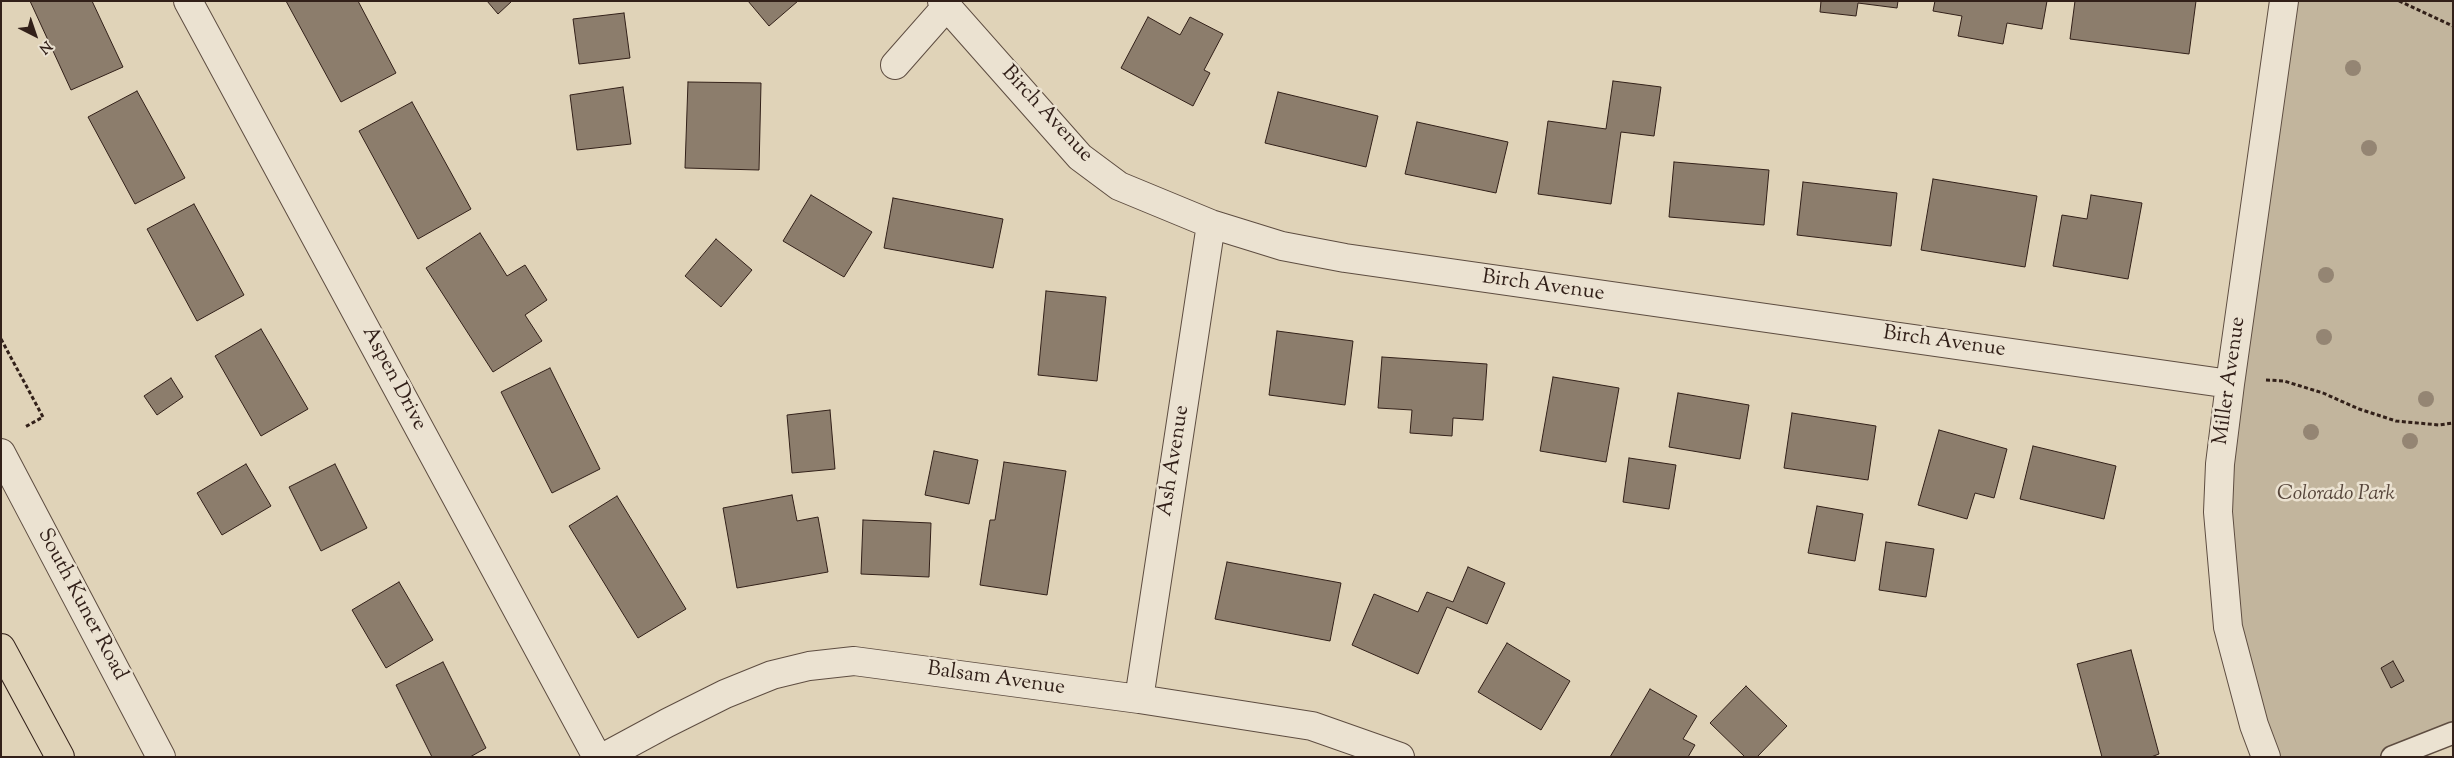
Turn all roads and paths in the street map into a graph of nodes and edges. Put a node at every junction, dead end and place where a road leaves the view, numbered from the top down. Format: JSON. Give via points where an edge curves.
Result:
{"nodes":[{"id":1,"x":188,"y":1,"type":"edge"},
{"id":2,"x":2284,"y":1,"type":"edge"},
{"id":3,"x":2399,"y":1,"type":"edge"},
{"id":4,"x":944,"y":4,"type":"edge"},
{"id":5,"x":2453,"y":26,"type":"edge"},
{"id":6,"x":894,"y":65,"type":"dead end"},
{"id":7,"x":1211,"y":224,"type":"junction"},
{"id":8,"x":1,"y":339,"type":"edge"},
{"id":9,"x":2270,"y":380,"type":"dead end"},
{"id":10,"x":2230,"y":384,"type":"junction"},
{"id":11,"x":2453,"y":423,"type":"edge"},
{"id":12,"x":18,"y":430,"type":"dead end"},
{"id":13,"x":1,"y":453,"type":"edge"},
{"id":14,"x":1,"y":648,"type":"edge"},
{"id":15,"x":1139,"y":699,"type":"junction"},
{"id":16,"x":2453,"y":733,"type":"edge"},
{"id":17,"x":60,"y":757,"type":"edge"},
{"id":18,"x":161,"y":757,"type":"edge"},
{"id":19,"x":597,"y":757,"type":"edge"},
{"id":20,"x":604,"y":757,"type":"edge"},
{"id":21,"x":1400,"y":757,"type":"edge"},
{"id":22,"x":2266,"y":757,"type":"edge"},
{"id":23,"x":2392,"y":757,"type":"edge"}],
"edges":[{"from":1,"to":19,"type":"street","name":"Aspen Drive"},
{"from":2,"to":10,"type":"street","name":"Miller Avenue"},
{"from":3,"to":5,"type":"path"},
{"from":4,"to":6,"type":"street"},
{"from":4,"to":7,"type":"street","name":"Birch Avenue","via":[[1080,157],[1119,186]]},
{"from":7,"to":10,"type":"street","name":"Birch Avenue","via":[[1282,246],[1345,258]]},
{"from":7,"to":15,"type":"street","name":"Ash Avenue"},
{"from":8,"to":12,"type":"path","via":[[44,417]]},
{"from":9,"to":11,"type":"path","via":[[2323,393],[2396,421]]},
{"from":10,"to":22,"type":"street","name":"Miller Avenue","via":[[2218,512],[2227,618],[2254,725]]},
{"from":13,"to":18,"type":"street","name":"South Kuner Road"},
{"from":14,"to":17,"type":"highway"},
{"from":15,"to":20,"type":"street","name":"Balsam Avenue","via":[[854,661],[809,666],[772,675],[666,722]]},
{"from":15,"to":21,"type":"street","name":"Balsam Avenue","via":[[1312,726]]},
{"from":16,"to":23,"type":"lane"}]}
